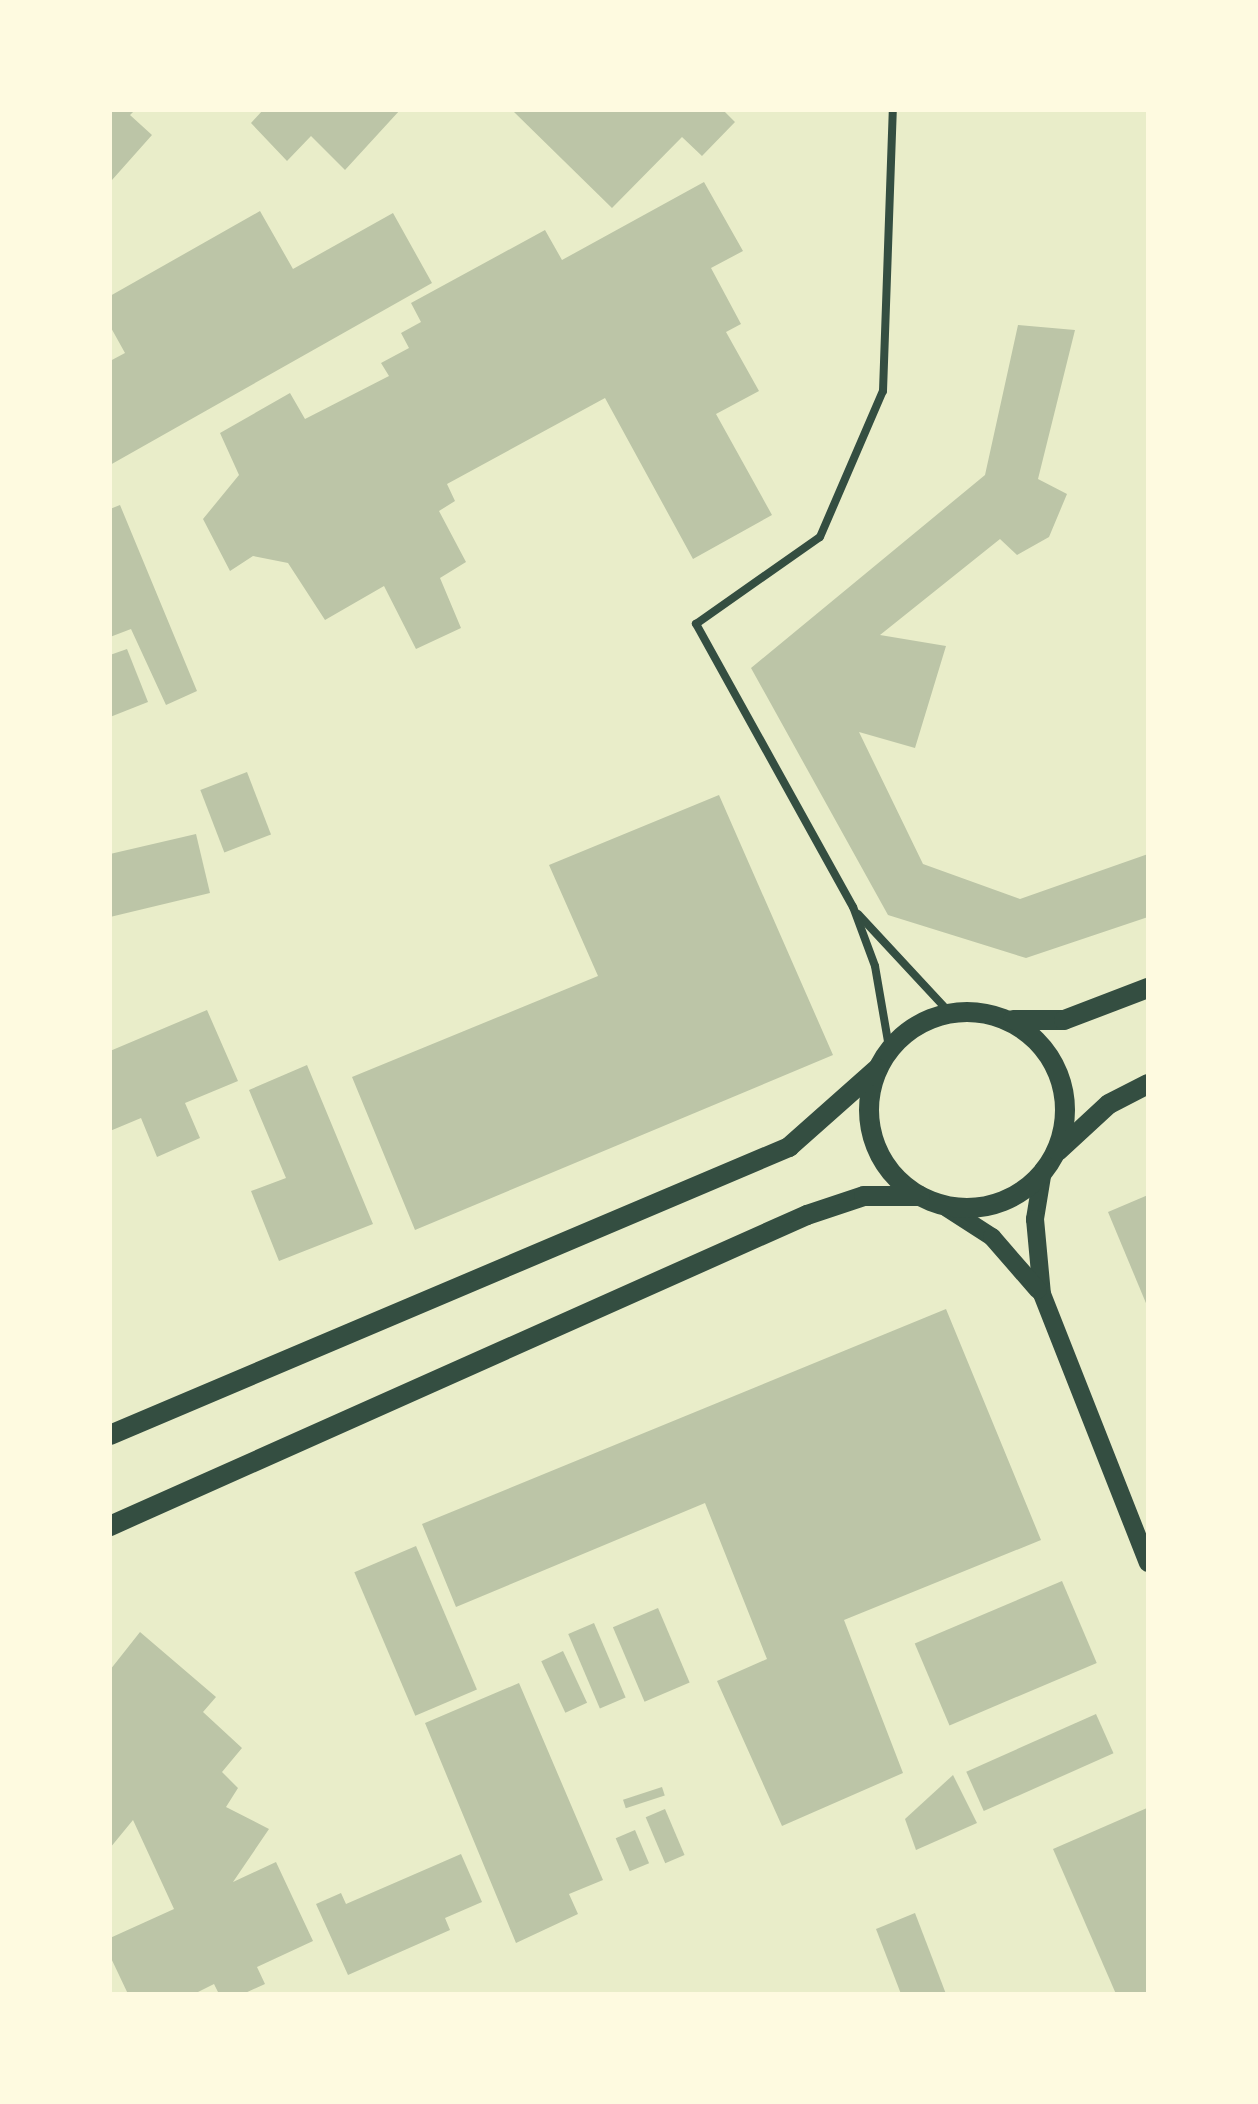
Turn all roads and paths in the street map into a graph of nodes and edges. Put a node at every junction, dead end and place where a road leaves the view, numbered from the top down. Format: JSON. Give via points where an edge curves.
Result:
{"nodes":[{"id":1,"x":893,"y":110,"type":"edge"},
{"id":2,"x":852,"y":907,"type":"junction"},
{"id":3,"x":1148,"y":988,"type":"edge"},
{"id":4,"x":952,"y":1014,"type":"junction"},
{"id":5,"x":1001,"y":1020,"type":"junction"},
{"id":6,"x":883,"y":1061,"type":"junction"},
{"id":7,"x":1148,"y":1084,"type":"edge"},
{"id":8,"x":1058,"y":1151,"type":"junction"},
{"id":9,"x":1043,"y":1170,"type":"junction"},
{"id":10,"x":920,"y":1196,"type":"junction"},
{"id":11,"x":947,"y":1208,"type":"junction"},
{"id":12,"x":1042,"y":1294,"type":"junction"},
{"id":13,"x":110,"y":1436,"type":"edge"},
{"id":14,"x":110,"y":1526,"type":"edge"},
{"id":15,"x":1148,"y":1563,"type":"edge"}],
"edges":[{"from":1,"to":2,"type":"lane","via":[[883,390],[820,537],[696,624]]},
{"from":2,"to":4,"type":"lane"},
{"from":2,"to":6,"type":"lane","via":[[875,966]]},
{"from":3,"to":5,"type":"main road","via":[[1064,1020]]},
{"from":4,"to":5,"type":"main road"},
{"from":4,"to":6,"type":"main road","via":[[904,1034]]},
{"from":5,"to":8,"type":"main road","via":[[1028,1031],[1056,1065],[1067,1108]]},
{"from":6,"to":10,"type":"main road","via":[[868,1113],[879,1156]]},
{"from":6,"to":13,"type":"main road","via":[[789,1147]]},
{"from":7,"to":8,"type":"main road","via":[[1108,1104]]},
{"from":8,"to":9,"type":"main road"},
{"from":9,"to":11,"type":"main road","via":[[991,1206]]},
{"from":9,"to":12,"type":"street","via":[[1036,1218]]},
{"from":10,"to":11,"type":"main road"},
{"from":10,"to":14,"type":"main road","via":[[864,1196],[807,1215]]},
{"from":11,"to":12,"type":"street","via":[[992,1237]]},
{"from":12,"to":15,"type":"street"}]}
